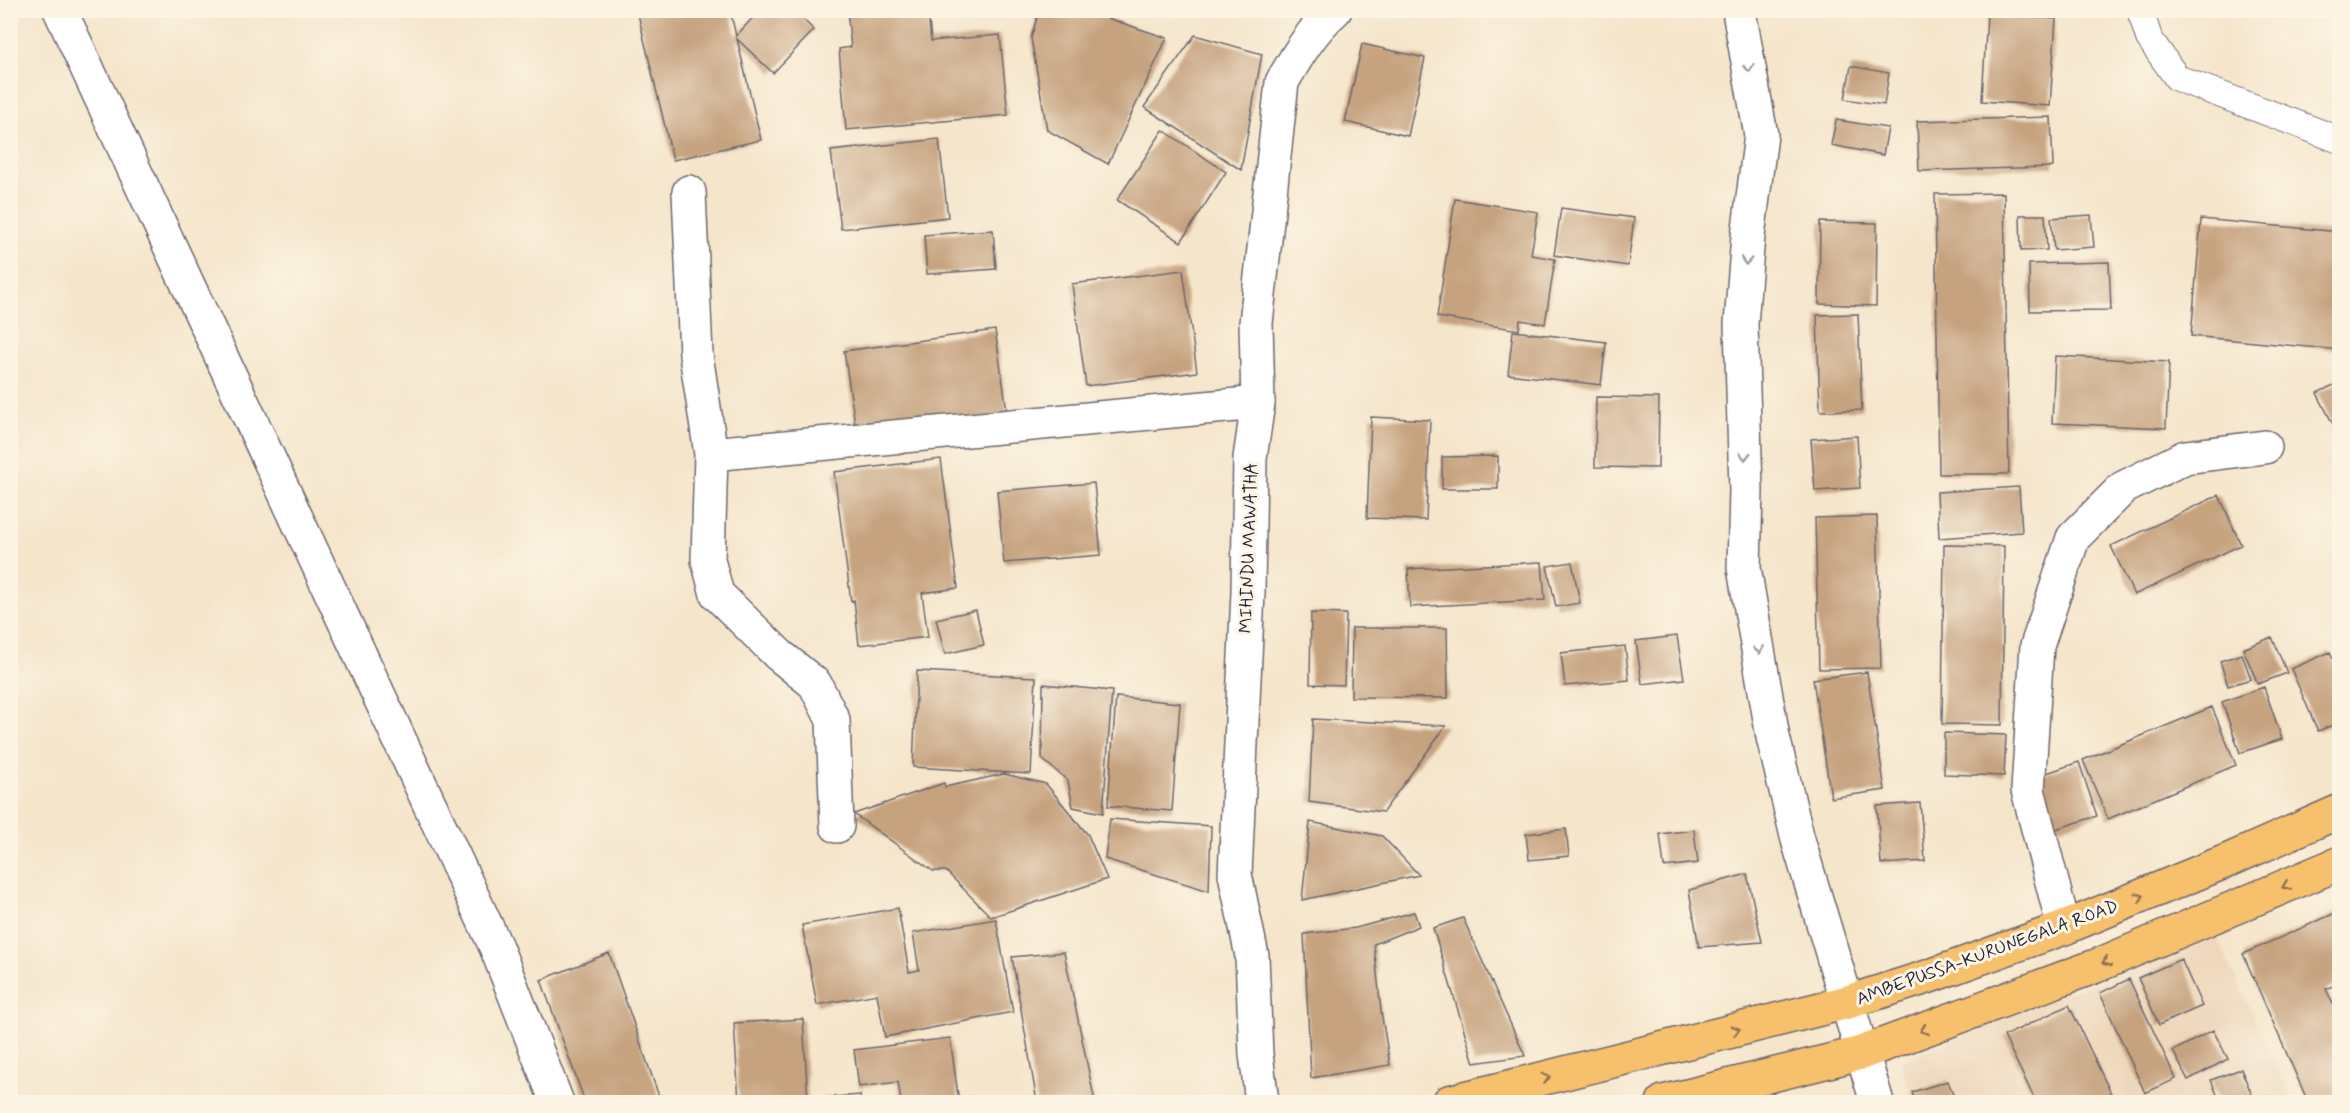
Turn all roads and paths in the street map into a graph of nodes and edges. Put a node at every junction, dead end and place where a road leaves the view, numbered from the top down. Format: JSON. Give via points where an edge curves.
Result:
{"nodes":[{"id":1,"x":60,"y":10,"type":"edge"},
{"id":2,"x":1335,"y":10,"type":"edge"},
{"id":3,"x":1741,"y":10,"type":"edge"},
{"id":4,"x":2140,"y":10,"type":"edge"},
{"id":5,"x":2337,"y":139,"type":"dead end"},
{"id":6,"x":689,"y":192,"type":"dead end"},
{"id":7,"x":1258,"y":403,"type":"junction"},
{"id":8,"x":2265,"y":447,"type":"dead end"},
{"id":9,"x":711,"y":454,"type":"junction"},
{"id":10,"x":2340,"y":811,"type":"edge"},
{"id":11,"x":837,"y":825,"type":"dead end"},
{"id":12,"x":2340,"y":863,"type":"edge"},
{"id":13,"x":2064,"y":928,"type":"junction"},
{"id":14,"x":1848,"y":1002,"type":"junction"},
{"id":15,"x":1861,"y":1053,"type":"junction"},
{"id":16,"x":557,"y":1102,"type":"edge"},
{"id":17,"x":1262,"y":1102,"type":"edge"},
{"id":18,"x":1449,"y":1102,"type":"edge"},
{"id":19,"x":1663,"y":1102,"type":"edge"},
{"id":20,"x":1877,"y":1102,"type":"edge"}],
"edges":[{"from":1,"to":16,"type":"street","via":[[496,947]]},
{"from":2,"to":7,"type":"street","name":"MIHINDU MAWATHA","via":[[1302,47],[1282,82],[1256,323]]},
{"from":3,"to":14,"type":"street","one_way":true,"via":[[1761,135],[1741,324],[1744,568],[1773,736],[1798,840]]},
{"from":4,"to":5,"type":"lane","via":[[2149,38],[2177,78]]},
{"from":6,"to":9,"type":"street","via":[[696,355]]},
{"from":7,"to":9,"type":"street"},
{"from":7,"to":17,"type":"street","name":"MIHINDU MAWATHA","via":[[1250,458],[1235,874],[1252,956]]},
{"from":8,"to":13,"type":"street","via":[[2185,457],[2123,488],[2073,538],[2037,646],[2028,790]]},
{"from":9,"to":11,"type":"street","via":[[708,560],[717,594],[815,684],[833,720]]},
{"from":13,"to":10,"type":"highway","name":"AMBEPUSSA-KURUNEGALA ROAD","one_way":true},
{"from":12,"to":15,"type":"highway","one_way":true,"via":[[2096,966]]},
{"from":13,"to":14,"type":"highway","name":"AMBEPUSSA-KURUNEGALA ROAD"},
{"from":14,"to":15,"type":"street"},
{"from":18,"to":14,"type":"highway","name":"AMBEPUSSA-KURUNEGALA ROAD","one_way":true},
{"from":15,"to":19,"type":"highway"},
{"from":15,"to":20,"type":"street"}]}
